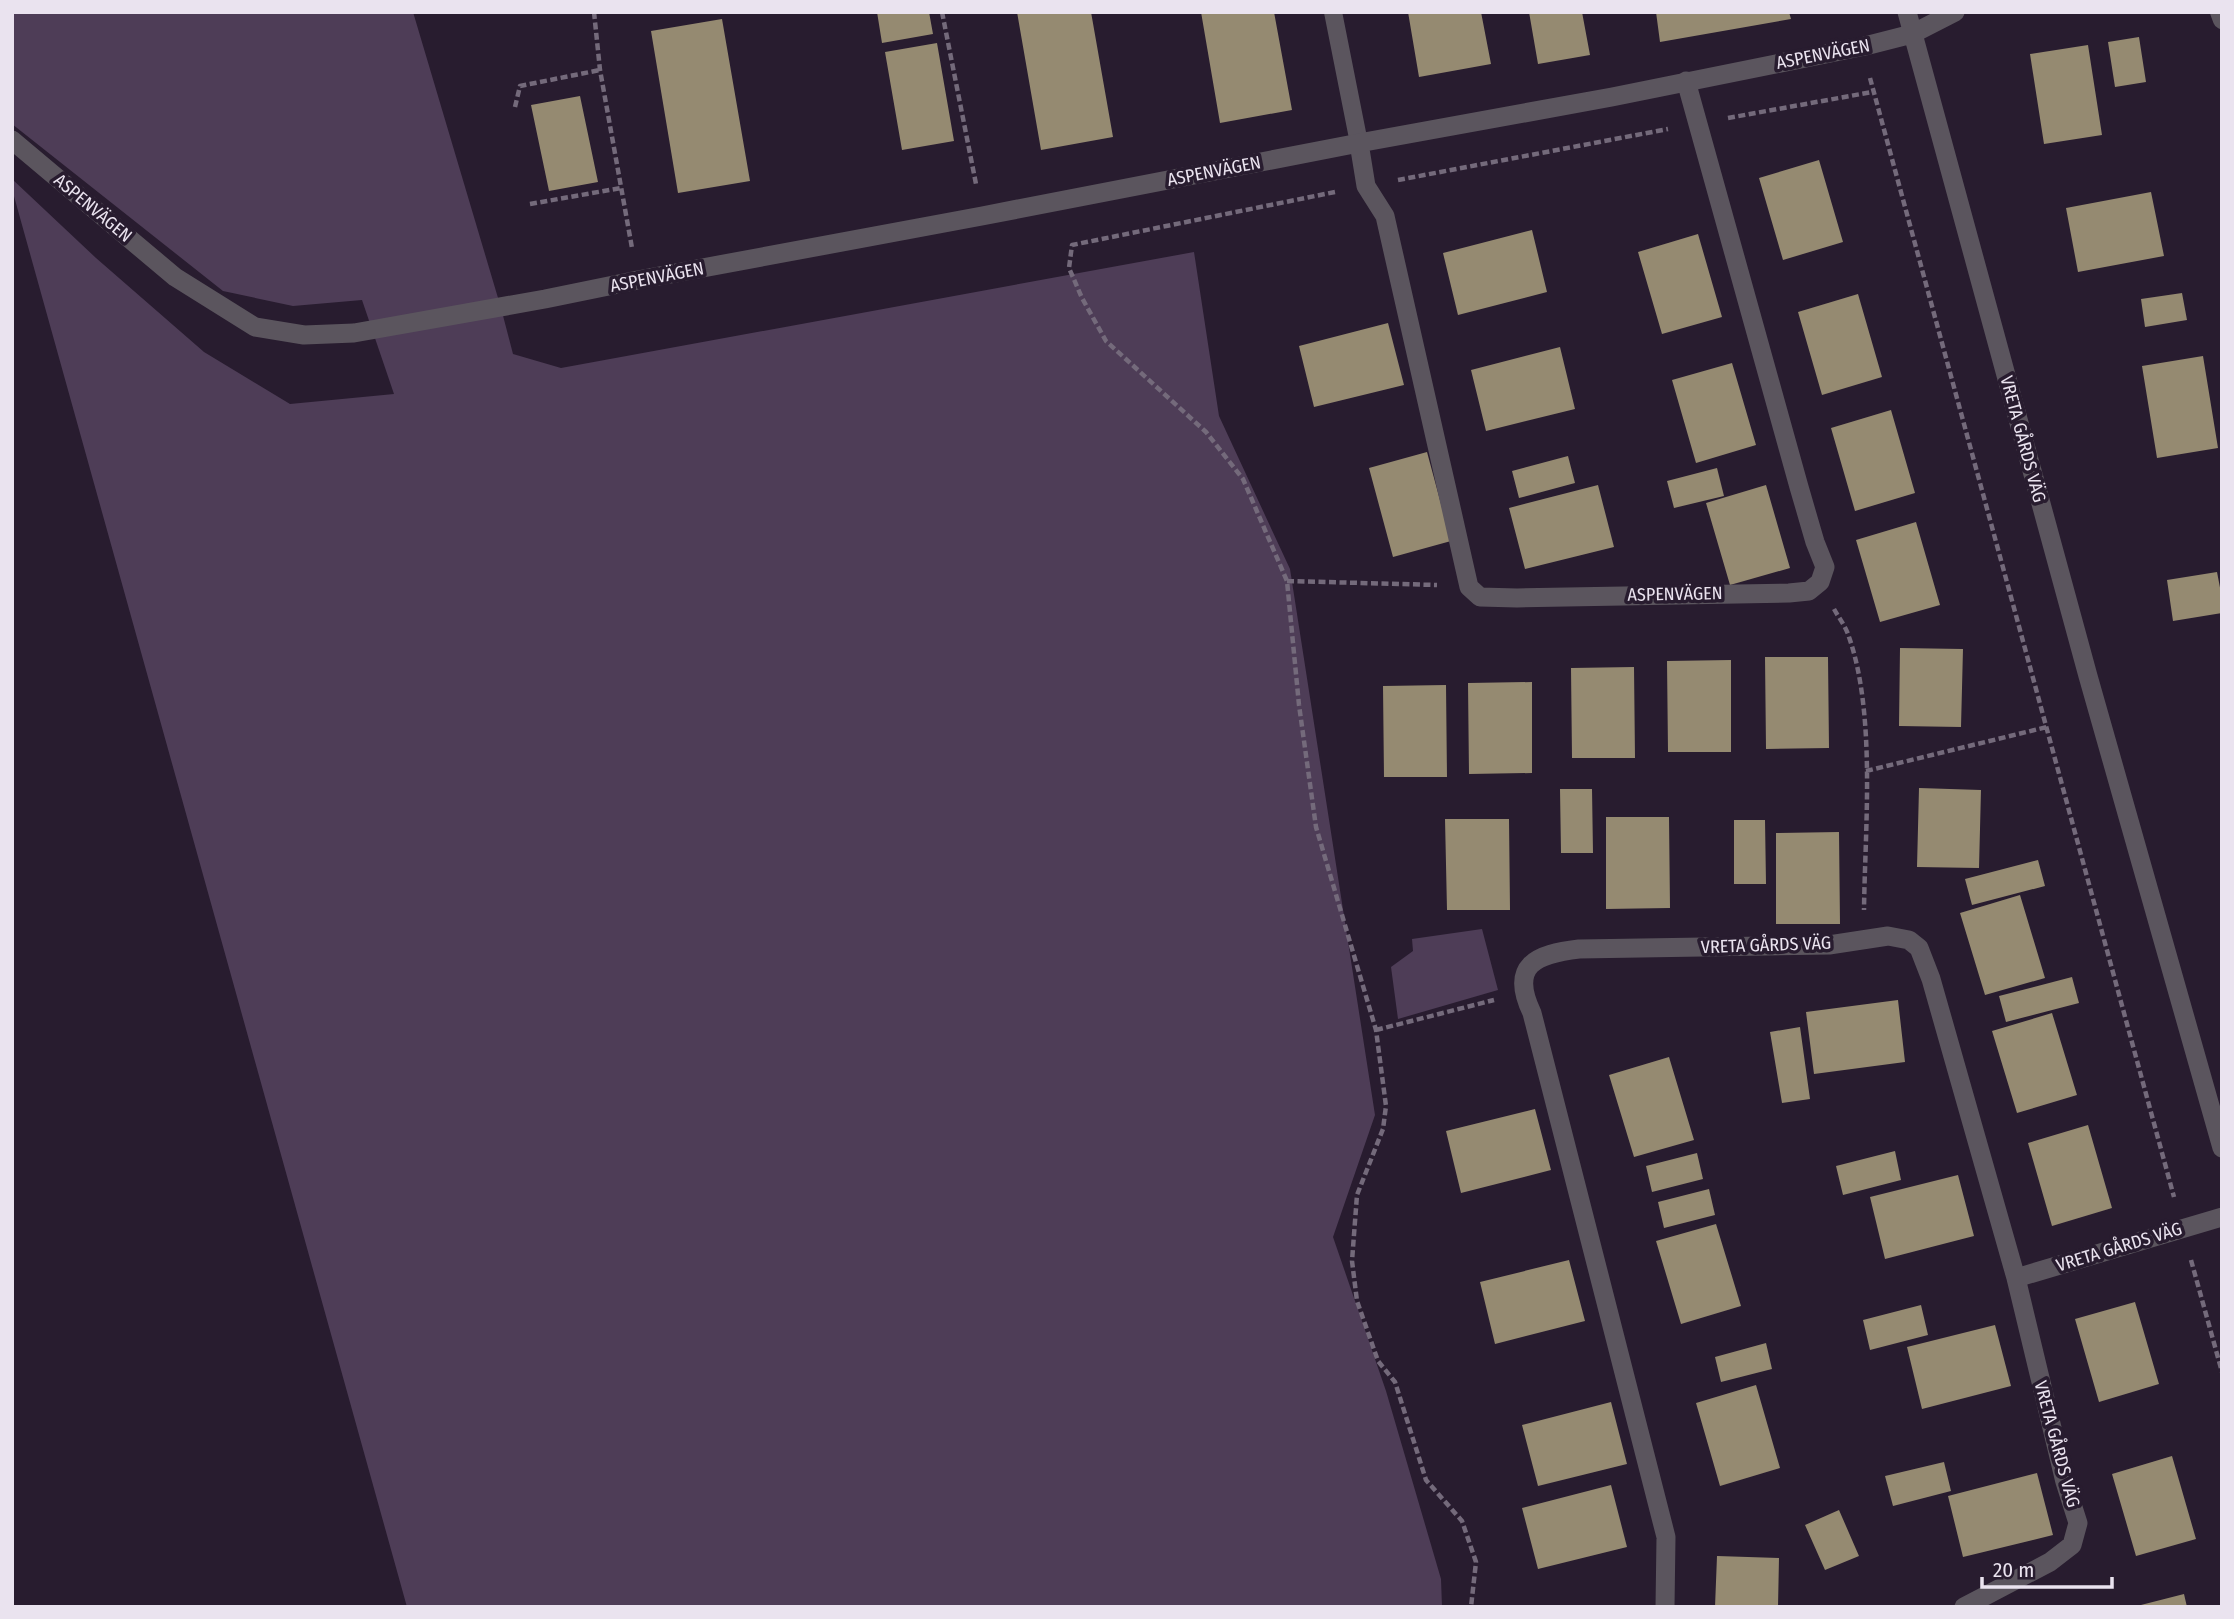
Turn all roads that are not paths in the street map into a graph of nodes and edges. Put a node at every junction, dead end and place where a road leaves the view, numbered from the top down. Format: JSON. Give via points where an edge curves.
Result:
{"nodes":[{"id":1,"x":1333,"y":12,"type":"edge"},
{"id":2,"x":1907,"y":12,"type":"edge"},
{"id":3,"x":1955,"y":12,"type":"edge"},
{"id":4,"x":2219,"y":12,"type":"edge"},
{"id":5,"x":2222,"y":20,"type":"edge"},
{"id":6,"x":1912,"y":34,"type":"junction"},
{"id":7,"x":1686,"y":81,"type":"junction"},
{"id":8,"x":12,"y":140,"type":"edge"},
{"id":9,"x":1359,"y":143,"type":"junction"},
{"id":10,"x":2222,"y":1149,"type":"edge"},
{"id":11,"x":2222,"y":1217,"type":"edge"},
{"id":12,"x":2016,"y":1278,"type":"junction"},
{"id":13,"x":1665,"y":1607,"type":"edge"},
{"id":14,"x":1964,"y":1607,"type":"edge"}],
"edges":[{"from":1,"to":9,"type":"lane"},
{"from":2,"to":6,"type":"street","name":"VRETA GÅRDS VÄG"},
{"from":3,"to":6,"type":"street","name":"ASPENVÄGEN"},
{"from":4,"to":5,"type":"lane"},
{"from":6,"to":7,"type":"street","name":"ASPENVÄGEN"},
{"from":6,"to":10,"type":"street","name":"VRETA GÅRDS VÄG"},
{"from":7,"to":9,"type":"street","name":"ASPENVÄGEN"},
{"from":7,"to":9,"type":"street","name":"ASPENVÄGEN","via":[[1825,567],[1821,582],[1809,591],[1480,597],[1469,587],[1385,215],[1366,186]]},
{"from":8,"to":9,"type":"street","name":"ASPENVÄGEN","via":[[175,277],[255,327],[304,335],[354,333],[545,299]]},
{"from":11,"to":12,"type":"street","name":"VRETA GÅRDS VÄG"},
{"from":12,"to":13,"type":"street","name":"VRETA GÅRDS VÄG","via":[[1931,979],[1919,948],[1909,940],[1888,936],[1829,945],[1579,949],[1552,952],[1535,960],[1524,975],[1524,995],[1666,1537]]},
{"from":12,"to":14,"type":"street","name":"VRETA GÅRDS VÄG","via":[[2078,1523],[2072,1545],[2050,1562]]}]}
